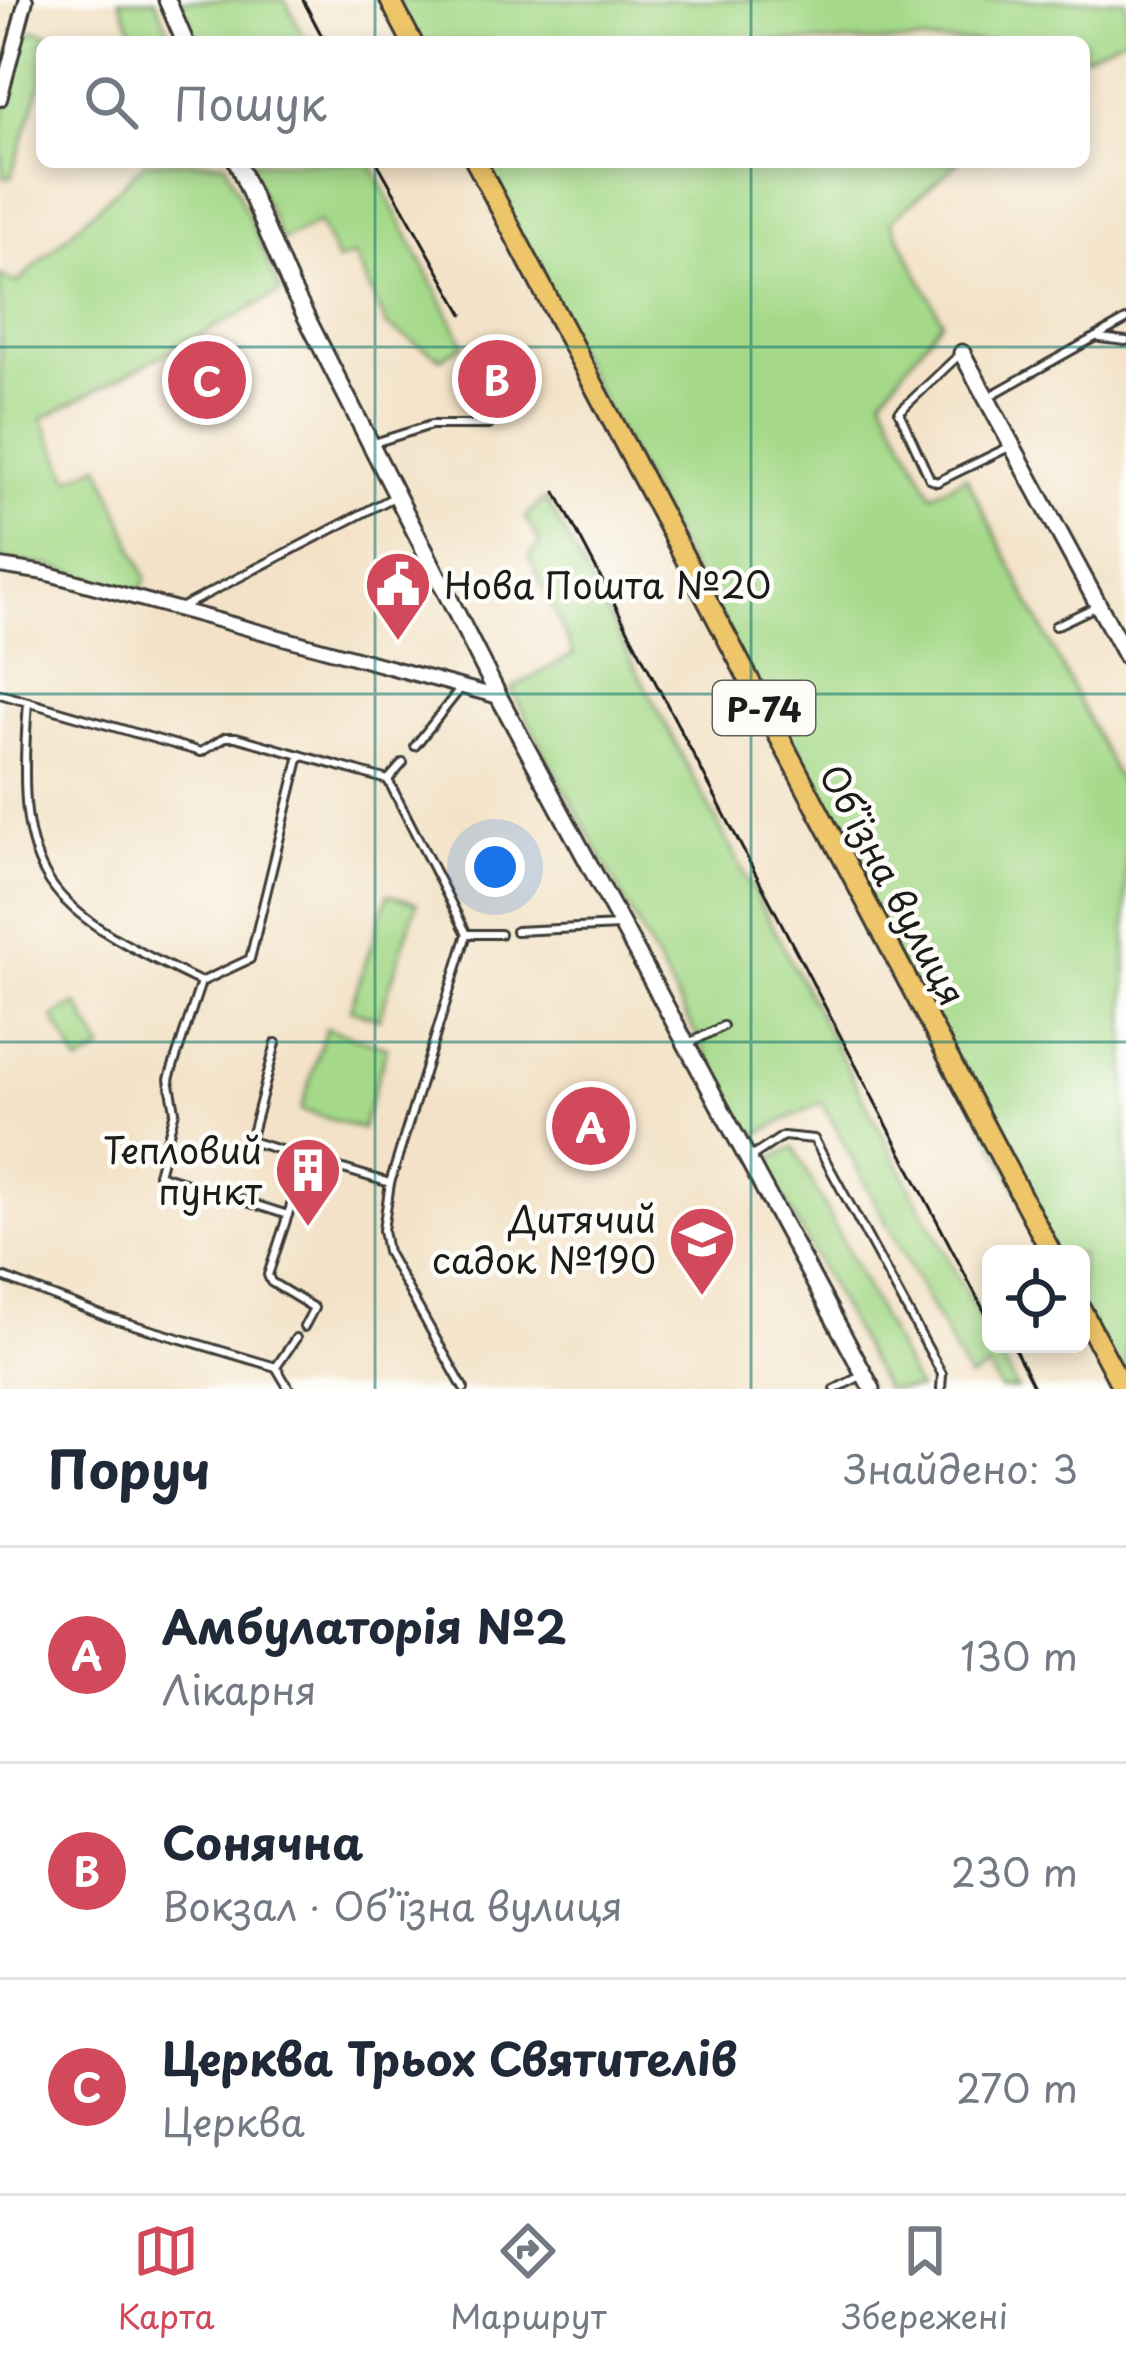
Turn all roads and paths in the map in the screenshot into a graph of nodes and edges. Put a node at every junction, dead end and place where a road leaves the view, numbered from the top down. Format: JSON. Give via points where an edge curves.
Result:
{"nodes":[{"id":1,"x":26,"y":0,"type":"edge"},
{"id":2,"x":167,"y":0,"type":"edge"},
{"id":3,"x":390,"y":0,"type":"edge"},
{"id":4,"x":182,"y":36,"type":"edge"},
{"id":5,"x":409,"y":36,"type":"edge"},
{"id":6,"x":0,"y":99,"type":"edge"},
{"id":7,"x":240,"y":168,"type":"edge"},
{"id":8,"x":479,"y":168,"type":"edge"},
{"id":9,"x":1126,"y":320,"type":"edge"},
{"id":10,"x":1094,"y":339,"type":"junction"},
{"id":11,"x":1126,"y":341,"type":"edge"},
{"id":12,"x":962,"y":353,"type":"joint"},
{"id":13,"x":987,"y":398,"type":"junction"},
{"id":14,"x":489,"y":425,"type":"dead end"},
{"id":15,"x":371,"y":444,"type":"junction"},
{"id":16,"x":1012,"y":446,"type":"junction"},
{"id":17,"x":397,"y":495,"type":"junction"},
{"id":18,"x":0,"y":566,"type":"edge"},
{"id":19,"x":1099,"y":605,"type":"junction"},
{"id":20,"x":178,"y":609,"type":"junction"},
{"id":21,"x":1118,"y":622,"type":"edge"},
{"id":22,"x":1055,"y":626,"type":"dead end"},
{"id":23,"x":1126,"y":656,"type":"edge"},
{"id":24,"x":462,"y":686,"type":"junction"},
{"id":25,"x":0,"y":694,"type":"edge"},
{"id":26,"x":500,"y":697,"type":"junction"},
{"id":27,"x":28,"y":702,"type":"junction"},
{"id":28,"x":415,"y":746,"type":"dead end"},
{"id":29,"x":300,"y":755,"type":"junction"},
{"id":30,"x":403,"y":763,"type":"dead end"},
{"id":31,"x":388,"y":780,"type":"junction"},
{"id":32,"x":623,"y":926,"type":"junction"},
{"id":33,"x":516,"y":931,"type":"dead end"},
{"id":34,"x":467,"y":934,"type":"junction"},
{"id":35,"x":500,"y":934,"type":"dead end"},
{"id":36,"x":201,"y":982,"type":"junction"},
{"id":37,"x":723,"y":1026,"type":"dead end"},
{"id":38,"x":276,"y":1043,"type":"dead end"},
{"id":39,"x":687,"y":1045,"type":"junction"},
{"id":40,"x":748,"y":1159,"type":"junction"},
{"id":41,"x":306,"y":1160,"type":"junction"},
{"id":42,"x":390,"y":1183,"type":"junction"},
{"id":43,"x":288,"y":1215,"type":"junction"},
{"id":44,"x":1047,"y":1245,"type":"edge"},
{"id":45,"x":0,"y":1276,"type":"edge"},
{"id":46,"x":1090,"y":1326,"type":"edge"},
{"id":47,"x":304,"y":1327,"type":"dead end"},
{"id":48,"x":296,"y":1338,"type":"dead end"},
{"id":49,"x":276,"y":1366,"type":"junction"},
{"id":50,"x":868,"y":1382,"type":"edge"},
{"id":51,"x":289,"y":1389,"type":"edge"},
{"id":52,"x":464,"y":1389,"type":"edge"},
{"id":53,"x":835,"y":1389,"type":"edge"},
{"id":54,"x":941,"y":1389,"type":"edge"},
{"id":55,"x":1123,"y":1389,"type":"edge"}],
"edges":[{"from":1,"to":6,"type":"street"},
{"from":2,"to":4,"type":"street"},
{"from":3,"to":5,"type":"main road"},
{"from":7,"to":15,"type":"street"},
{"from":8,"to":44,"type":"main road","name":"Обʼїзна вулиця","number":"Р-74"},
{"from":9,"to":10,"type":"lane"},
{"from":10,"to":11,"type":"lane"},
{"from":10,"to":13,"type":"lane"},
{"from":12,"to":13,"type":"street"},
{"from":12,"to":16,"type":"lane","via":[[898,412],[930,479]]},
{"from":13,"to":16,"type":"street"},
{"from":14,"to":15,"type":"lane","via":[[431,425]]},
{"from":15,"to":17,"type":"street"},
{"from":16,"to":19,"type":"street"},
{"from":17,"to":20,"type":"lane"},
{"from":17,"to":26,"type":"street"},
{"from":18,"to":20,"type":"street"},
{"from":19,"to":21,"type":"street"},
{"from":19,"to":22,"type":"lane"},
{"from":20,"to":24,"type":"street"},
{"from":21,"to":23,"type":"street"},
{"from":24,"to":26,"type":"street"},
{"from":24,"to":28,"type":"lane"},
{"from":25,"to":27,"type":"lane"},
{"from":26,"to":32,"type":"street"},
{"from":27,"to":29,"type":"lane","via":[[201,752],[236,737]]},
{"from":27,"to":36,"type":"lane","via":[[22,801],[62,902],[104,936]]},
{"from":29,"to":31,"type":"lane"},
{"from":29,"to":36,"type":"lane","via":[[250,959]]},
{"from":30,"to":31,"type":"lane"},
{"from":31,"to":34,"type":"lane"},
{"from":32,"to":33,"type":"lane"},
{"from":32,"to":39,"type":"street"},
{"from":34,"to":35,"type":"lane"},
{"from":34,"to":42,"type":"lane"},
{"from":36,"to":43,"type":"lane","via":[[169,1078],[176,1111],[158,1174]]},
{"from":37,"to":39,"type":"lane"},
{"from":38,"to":41,"type":"lane","via":[[250,1141]]},
{"from":39,"to":40,"type":"street"},
{"from":40,"to":50,"type":"street"},
{"from":40,"to":54,"type":"lane","via":[[784,1136],[814,1139],[942,1374]]},
{"from":41,"to":42,"type":"lane"},
{"from":41,"to":43,"type":"lane"},
{"from":42,"to":52,"type":"lane","via":[[387,1252]]},
{"from":43,"to":47,"type":"lane","via":[[268,1279],[311,1304]]},
{"from":45,"to":49,"type":"lane","via":[[107,1318]]},
{"from":46,"to":55,"type":"main road"},
{"from":48,"to":49,"type":"lane"},
{"from":49,"to":51,"type":"lane"},
{"from":50,"to":53,"type":"lane"}]}
